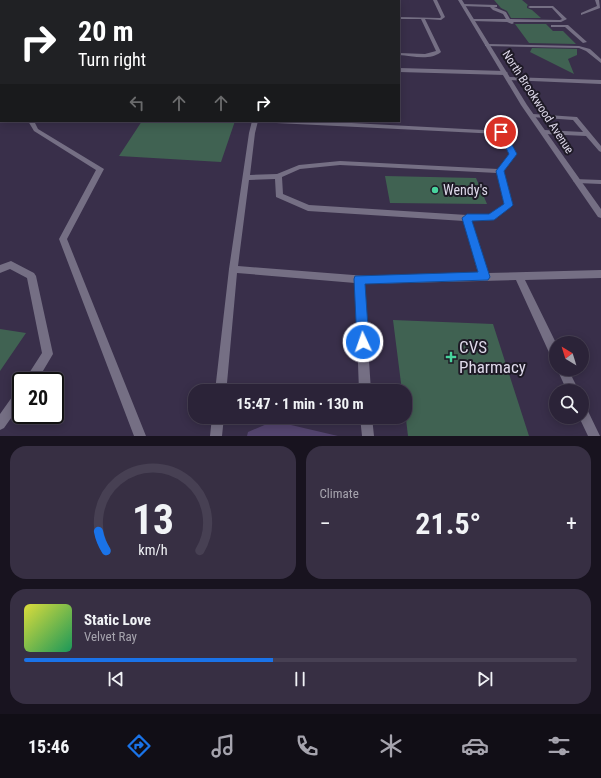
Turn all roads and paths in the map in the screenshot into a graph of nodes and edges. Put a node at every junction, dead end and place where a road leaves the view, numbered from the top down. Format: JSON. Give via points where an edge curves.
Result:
{"nodes":[{"id":1,"x":435,"y":0,"type":"edge"},
{"id":2,"x":597,"y":0,"type":"edge"},
{"id":3,"x":461,"y":2,"type":"edge"},
{"id":4,"x":491,"y":6,"type":"junction"},
{"id":5,"x":498,"y":6,"type":"dead end"},
{"id":6,"x":530,"y":7,"type":"dead end"},
{"id":7,"x":582,"y":14,"type":"dead end"},
{"id":8,"x":400,"y":18,"type":"edge"},
{"id":9,"x":422,"y":18,"type":"junction"},
{"id":10,"x":472,"y":20,"type":"junction"},
{"id":11,"x":509,"y":21,"type":"junction"},
{"id":12,"x":585,"y":42,"type":"dead end"},
{"id":13,"x":487,"y":44,"type":"junction"},
{"id":14,"x":400,"y":54,"type":"edge"},
{"id":15,"x":601,"y":62,"type":"edge"},
{"id":16,"x":400,"y":70,"type":"edge"},
{"id":17,"x":505,"y":73,"type":"junction"},
{"id":18,"x":509,"y":79,"type":"junction"},
{"id":19,"x":601,"y":82,"type":"edge"},
{"id":20,"x":533,"y":116,"type":"junction"},
{"id":21,"x":32,"y":122,"type":"edge"},
{"id":22,"x":255,"y":122,"type":"edge"},
{"id":23,"x":296,"y":122,"type":"edge"},
{"id":24,"x":544,"y":132,"type":"junction"},
{"id":25,"x":587,"y":134,"type":"junction"},
{"id":26,"x":601,"y":150,"type":"edge"},
{"id":27,"x":500,"y":171,"type":"junction"},
{"id":28,"x":278,"y":176,"type":"junction"},
{"id":29,"x":246,"y":178,"type":"junction"},
{"id":30,"x":577,"y":181,"type":"junction"},
{"id":31,"x":601,"y":182,"type":"edge"},
{"id":32,"x":601,"y":215,"type":"edge"},
{"id":33,"x":467,"y":218,"type":"junction"},
{"id":34,"x":0,"y":269,"type":"edge"},
{"id":35,"x":233,"y":269,"type":"junction"},
{"id":36,"x":601,"y":274,"type":"edge"},
{"id":37,"x":519,"y":276,"type":"junction"},
{"id":38,"x":484,"y":277,"type":"junction"},
{"id":39,"x":359,"y":279,"type":"junction"},
{"id":40,"x":549,"y":340,"type":"edge"},
{"id":41,"x":36,"y":372,"type":"edge"},
{"id":42,"x":222,"y":384,"type":"edge"},
{"id":43,"x":365,"y":384,"type":"edge"},
{"id":44,"x":12,"y":407,"type":"edge"},
{"id":45,"x":0,"y":424,"type":"edge"},
{"id":46,"x":217,"y":424,"type":"edge"},
{"id":47,"x":367,"y":424,"type":"edge"},
{"id":48,"x":588,"y":424,"type":"edge"},
{"id":49,"x":140,"y":436,"type":"edge"},
{"id":50,"x":216,"y":436,"type":"edge"},
{"id":51,"x":368,"y":436,"type":"edge"},
{"id":52,"x":594,"y":436,"type":"edge"}],
"edges":[{"from":1,"to":9,"type":"street","via":[[443,17]]},
{"from":2,"to":7,"type":"street","via":[[599,7]]},
{"from":3,"to":4,"type":"street"},
{"from":3,"to":10,"type":"street","name":"North Brookwood Avenue"},
{"from":4,"to":5,"type":"street"},
{"from":4,"to":11,"type":"street","via":[[505,13]]},
{"from":6,"to":11,"type":"street","via":[[553,7],[565,19]]},
{"from":8,"to":9,"type":"street"},
{"from":9,"to":14,"type":"street","via":[[439,52],[435,55]]},
{"from":10,"to":11,"type":"street"},
{"from":10,"to":13,"type":"street","name":"North Brookwood Avenue"},
{"from":11,"to":12,"type":"street","via":[[516,25],[566,26]]},
{"from":13,"to":15,"type":"street","via":[[579,47],[588,50]]},
{"from":13,"to":17,"type":"street","name":"North Brookwood Avenue"},
{"from":16,"to":17,"type":"street"},
{"from":17,"to":18,"type":"street","name":"North Brookwood Avenue"},
{"from":18,"to":19,"type":"street"},
{"from":18,"to":20,"type":"street","name":"North Brookwood Avenue"},
{"from":20,"to":24,"type":"street","name":"North Brookwood Avenue"},
{"from":20,"to":25,"type":"street","via":[[574,118]]},
{"from":21,"to":49,"type":"street","via":[[36,130],[100,169],[63,239]]},
{"from":22,"to":29,"type":"street"},
{"from":23,"to":27,"type":"street","via":[[501,132],[513,154]]},
{"from":24,"to":25,"type":"street"},
{"from":24,"to":30,"type":"street","name":"North Brookwood Avenue"},
{"from":25,"to":26,"type":"street"},
{"from":27,"to":28,"type":"street","via":[[340,163],[299,167]]},
{"from":27,"to":33,"type":"street","via":[[508,205],[491,218]]},
{"from":28,"to":29,"type":"street"},
{"from":28,"to":33,"type":"street","via":[[279,195],[308,208]]},
{"from":29,"to":35,"type":"street"},
{"from":30,"to":31,"type":"street"},
{"from":30,"to":32,"type":"street","name":"North Brookwood Avenue"},
{"from":33,"to":38,"type":"street"},
{"from":34,"to":41,"type":"street","via":[[11,265],[31,276],[48,354]]},
{"from":35,"to":39,"type":"street"},
{"from":35,"to":42,"type":"street"},
{"from":36,"to":37,"type":"street"},
{"from":37,"to":38,"type":"street"},
{"from":37,"to":40,"type":"street"},
{"from":38,"to":39,"type":"street"},
{"from":39,"to":43,"type":"street"},
{"from":44,"to":45,"type":"street"},
{"from":46,"to":50,"type":"street"},
{"from":47,"to":51,"type":"street"},
{"from":48,"to":52,"type":"street"}]}
